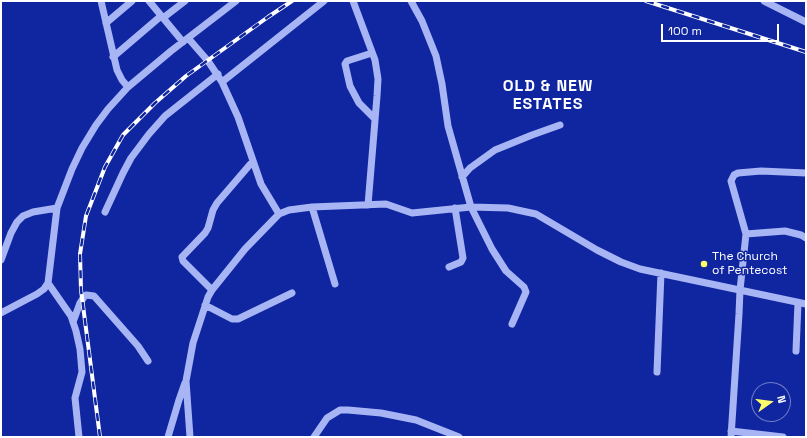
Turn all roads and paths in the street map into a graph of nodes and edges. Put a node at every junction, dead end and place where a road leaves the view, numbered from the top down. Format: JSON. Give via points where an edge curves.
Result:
{"nodes":[{"id":1,"x":101,"y":1,"type":"edge"},
{"id":2,"x":132,"y":1,"type":"edge"},
{"id":3,"x":149,"y":1,"type":"edge"},
{"id":4,"x":185,"y":1,"type":"edge"},
{"id":5,"x":236,"y":1,"type":"edge"},
{"id":6,"x":324,"y":1,"type":"edge"},
{"id":7,"x":353,"y":1,"type":"edge"},
{"id":8,"x":411,"y":1,"type":"edge"},
{"id":9,"x":764,"y":1,"type":"edge"},
{"id":10,"x":162,"y":17,"type":"junction"},
{"id":11,"x":806,"y":22,"type":"edge"},
{"id":12,"x":106,"y":23,"type":"junction"},
{"id":13,"x":185,"y":40,"type":"junction"},
{"id":14,"x":372,"y":53,"type":"junction"},
{"id":15,"x":113,"y":56,"type":"junction"},
{"id":16,"x":218,"y":74,"type":"junction"},
{"id":17,"x":222,"y":82,"type":"junction"},
{"id":18,"x":128,"y":87,"type":"junction"},
{"id":19,"x":375,"y":119,"type":"junction"},
{"id":20,"x":560,"y":125,"type":"dead end"},
{"id":21,"x":253,"y":161,"type":"junction"},
{"id":22,"x":806,"y":173,"type":"edge"},
{"id":23,"x":462,"y":177,"type":"junction"},
{"id":24,"x":368,"y":205,"type":"junction"},
{"id":25,"x":312,"y":207,"type":"junction"},
{"id":26,"x":471,"y":207,"type":"junction"},
{"id":27,"x":57,"y":208,"type":"junction"},
{"id":28,"x":455,"y":208,"type":"junction"},
{"id":29,"x":105,"y":212,"type":"dead end"},
{"id":30,"x":279,"y":214,"type":"junction"},
{"id":31,"x":746,"y":234,"type":"junction"},
{"id":32,"x":806,"y":238,"type":"edge"},
{"id":33,"x":1,"y":260,"type":"edge"},
{"id":34,"x":448,"y":267,"type":"dead end"},
{"id":35,"x":661,"y":273,"type":"junction"},
{"id":36,"x":48,"y":283,"type":"junction"},
{"id":37,"x":335,"y":284,"type":"dead end"},
{"id":38,"x":212,"y":290,"type":"junction"},
{"id":39,"x":740,"y":290,"type":"junction"},
{"id":40,"x":292,"y":293,"type":"dead end"},
{"id":41,"x":798,"y":303,"type":"junction"},
{"id":42,"x":806,"y":304,"type":"edge"},
{"id":43,"x":206,"y":305,"type":"junction"},
{"id":44,"x":1,"y":312,"type":"edge"},
{"id":45,"x":73,"y":322,"type":"junction"},
{"id":46,"x":512,"y":324,"type":"dead end"},
{"id":47,"x":796,"y":351,"type":"dead end"},
{"id":48,"x":148,"y":361,"type":"dead end"},
{"id":49,"x":657,"y":372,"type":"dead end"},
{"id":50,"x":186,"y":381,"type":"junction"},
{"id":51,"x":731,"y":434,"type":"edge"},
{"id":52,"x":79,"y":437,"type":"edge"},
{"id":53,"x":168,"y":437,"type":"edge"},
{"id":54,"x":190,"y":437,"type":"edge"},
{"id":55,"x":314,"y":437,"type":"edge"},
{"id":56,"x":460,"y":437,"type":"edge"},
{"id":57,"x":783,"y":437,"type":"edge"}],
"edges":[{"from":1,"to":12,"type":"street"},
{"from":2,"to":12,"type":"street"},
{"from":3,"to":10,"type":"street"},
{"from":4,"to":10,"type":"street"},
{"from":5,"to":13,"type":"street"},
{"from":6,"to":17,"type":"street"},
{"from":7,"to":14,"type":"street"},
{"from":8,"to":23,"type":"street","via":[[436,56],[448,126]]},
{"from":9,"to":11,"type":"street"},
{"from":10,"to":13,"type":"street"},
{"from":10,"to":15,"type":"street"},
{"from":12,"to":15,"type":"street"},
{"from":13,"to":16,"type":"street","via":[[198,50]]},
{"from":13,"to":18,"type":"street"},
{"from":14,"to":19,"type":"street","via":[[378,79]]},
{"from":14,"to":19,"type":"street","via":[[347,61],[345,64],[350,86],[359,103]]},
{"from":15,"to":18,"type":"street","via":[[119,76]]},
{"from":16,"to":17,"type":"street"},
{"from":16,"to":29,"type":"street","via":[[159,122],[139,146],[125,168]]},
{"from":17,"to":21,"type":"street","via":[[238,117]]},
{"from":18,"to":27,"type":"street","via":[[108,109],[82,148]]},
{"from":19,"to":24,"type":"street"},
{"from":20,"to":23,"type":"street","via":[[495,150]]},
{"from":21,"to":30,"type":"street","via":[[264,190]]},
{"from":21,"to":38,"type":"street","via":[[217,203],[208,228],[182,257]]},
{"from":22,"to":31,"type":"street","via":[[761,171],[734,176],[731,181]]},
{"from":23,"to":26,"type":"street"},
{"from":24,"to":25,"type":"street"},
{"from":24,"to":28,"type":"street","via":[[392,205],[412,213]]},
{"from":25,"to":30,"type":"street"},
{"from":25,"to":37,"type":"street"},
{"from":26,"to":28,"type":"street"},
{"from":26,"to":35,"type":"street","via":[[508,208],[536,214],[621,262]]},
{"from":26,"to":46,"type":"street","via":[[506,271],[526,292]]},
{"from":27,"to":33,"type":"street","via":[[23,216],[11,233]]},
{"from":27,"to":36,"type":"street"},
{"from":28,"to":34,"type":"street","via":[[463,258],[461,262]]},
{"from":30,"to":38,"type":"street"},
{"from":31,"to":32,"type":"street","via":[[785,231]]},
{"from":31,"to":39,"type":"street"},
{"from":35,"to":39,"type":"street"},
{"from":35,"to":49,"type":"street"},
{"from":36,"to":44,"type":"street","via":[[37,294]]},
{"from":36,"to":45,"type":"street"},
{"from":38,"to":43,"type":"street"},
{"from":39,"to":41,"type":"street"},
{"from":39,"to":51,"type":"street"},
{"from":40,"to":43,"type":"street","via":[[238,319],[232,319]]},
{"from":41,"to":42,"type":"street"},
{"from":41,"to":47,"type":"street"},
{"from":43,"to":50,"type":"street","via":[[193,343]]},
{"from":45,"to":48,"type":"street","via":[[84,297],[94,296]]},
{"from":45,"to":52,"type":"street","via":[[82,360],[76,398]]},
{"from":50,"to":53,"type":"street"},
{"from":50,"to":54,"type":"street"},
{"from":51,"to":57,"type":"street"},
{"from":55,"to":56,"type":"street","via":[[327,418],[340,410],[381,413],[416,420]]}]}
